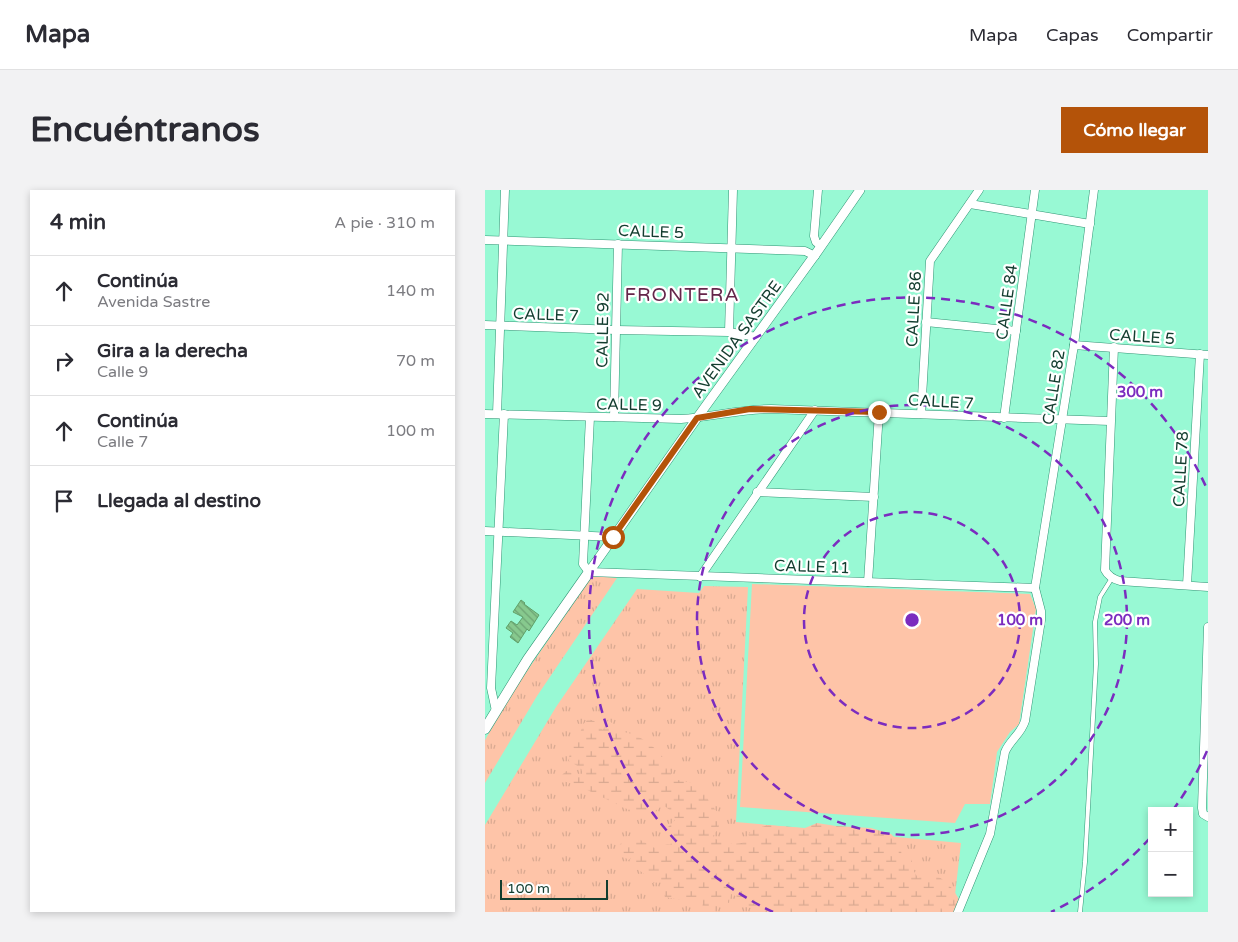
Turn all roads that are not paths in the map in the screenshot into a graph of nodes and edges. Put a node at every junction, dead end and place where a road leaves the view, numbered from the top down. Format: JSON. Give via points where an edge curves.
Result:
{"nodes":[{"id":1,"x":505,"y":190,"type":"edge"},
{"id":2,"x":733,"y":190,"type":"edge"},
{"id":3,"x":818,"y":190,"type":"edge"},
{"id":4,"x":859,"y":190,"type":"edge"},
{"id":5,"x":979,"y":190,"type":"edge"},
{"id":6,"x":1035,"y":190,"type":"edge"},
{"id":7,"x":1094,"y":190,"type":"edge"},
{"id":8,"x":970,"y":204,"type":"junction"},
{"id":9,"x":1032,"y":214,"type":"junction"},
{"id":10,"x":1090,"y":224,"type":"junction"},
{"id":11,"x":485,"y":240,"type":"edge"},
{"id":12,"x":502,"y":240,"type":"junction"},
{"id":13,"x":618,"y":244,"type":"junction"},
{"id":14,"x":821,"y":246,"type":"junction"},
{"id":15,"x":732,"y":247,"type":"junction"},
{"id":16,"x":815,"y":256,"type":"junction"},
{"id":17,"x":926,"y":322,"type":"junction"},
{"id":18,"x":485,"y":326,"type":"edge"},
{"id":19,"x":499,"y":326,"type":"junction"},
{"id":20,"x":616,"y":330,"type":"junction"},
{"id":21,"x":729,"y":332,"type":"junction"},
{"id":22,"x":1016,"y":332,"type":"junction"},
{"id":23,"x":756,"y":337,"type":"junction"},
{"id":24,"x":1074,"y":345,"type":"junction"},
{"id":25,"x":1114,"y":348,"type":"junction"},
{"id":26,"x":1204,"y":355,"type":"edge"},
{"id":27,"x":771,"y":409,"type":"joint"},
{"id":28,"x":815,"y":410,"type":"junction"},
{"id":29,"x":879,"y":412,"type":"junction"},
{"id":30,"x":485,"y":414,"type":"edge"},
{"id":31,"x":500,"y":414,"type":"junction"},
{"id":32,"x":921,"y":414,"type":"junction"},
{"id":33,"x":590,"y":417,"type":"junction"},
{"id":34,"x":614,"y":417,"type":"junction"},
{"id":35,"x":697,"y":418,"type":"junction"},
{"id":36,"x":1004,"y":418,"type":"junction"},
{"id":37,"x":1062,"y":420,"type":"junction"},
{"id":38,"x":1110,"y":421,"type":"junction"},
{"id":39,"x":757,"y":492,"type":"junction"},
{"id":40,"x":874,"y":497,"type":"junction"},
{"id":41,"x":485,"y":531,"type":"edge"},
{"id":42,"x":498,"y":532,"type":"junction"},
{"id":43,"x":585,"y":535,"type":"junction"},
{"id":44,"x":613,"y":537,"type":"junction"},
{"id":45,"x":589,"y":572,"type":"junction"},
{"id":46,"x":700,"y":576,"type":"junction"},
{"id":47,"x":1116,"y":580,"type":"junction"},
{"id":48,"x":868,"y":582,"type":"junction"},
{"id":49,"x":1187,"y":585,"type":"junction"},
{"id":50,"x":1208,"y":587,"type":"edge"},
{"id":51,"x":1035,"y":588,"type":"junction"},
{"id":52,"x":1208,"y":627,"type":"edge"},
{"id":53,"x":1207,"y":704,"type":"edge"},
{"id":54,"x":495,"y":711,"type":"junction"},
{"id":55,"x":485,"y":729,"type":"edge"},
{"id":56,"x":1205,"y":815,"type":"edge"},
{"id":57,"x":958,"y":912,"type":"edge"},
{"id":58,"x":1080,"y":912,"type":"edge"}],
"edges":[{"from":1,"to":12,"type":"street"},
{"from":2,"to":15,"type":"street"},
{"from":3,"to":14,"type":"street","via":[[815,236]]},
{"from":4,"to":14,"type":"street","name":"AVENIDA SASTRE"},
{"from":5,"to":8,"type":"street","name":"CALLE 86"},
{"from":6,"to":9,"type":"street","name":"CALLE 84"},
{"from":7,"to":10,"type":"street","name":"CALLE 82"},
{"from":8,"to":9,"type":"street"},
{"from":8,"to":17,"type":"street","name":"CALLE 86","via":[[930,261]]},
{"from":9,"to":10,"type":"street"},
{"from":9,"to":22,"type":"street","name":"CALLE 84"},
{"from":10,"to":24,"type":"street","name":"CALLE 82"},
{"from":11,"to":12,"type":"street","name":"CALLE 5"},
{"from":12,"to":13,"type":"street","name":"CALLE 5"},
{"from":12,"to":19,"type":"street"},
{"from":13,"to":15,"type":"street","name":"CALLE 5"},
{"from":13,"to":20,"type":"street","name":"CALLE 92"},
{"from":14,"to":16,"type":"street","name":"AVENIDA SASTRE"},
{"from":15,"to":16,"type":"street","name":"CALLE 5","via":[[805,251]]},
{"from":15,"to":21,"type":"street"},
{"from":16,"to":23,"type":"street","name":"AVENIDA SASTRE"},
{"from":17,"to":22,"type":"street"},
{"from":17,"to":32,"type":"street","name":"CALLE 86"},
{"from":18,"to":19,"type":"street","name":"CALLE 7"},
{"from":19,"to":20,"type":"street","name":"CALLE 7"},
{"from":19,"to":31,"type":"street"},
{"from":20,"to":21,"type":"street","name":"CALLE 7"},
{"from":20,"to":34,"type":"street","name":"CALLE 92"},
{"from":21,"to":23,"type":"street","name":"CALLE 7"},
{"from":22,"to":36,"type":"street","name":"CALLE 84"},
{"from":23,"to":35,"type":"street","name":"AVENIDA SASTRE"},
{"from":24,"to":25,"type":"street","name":"CALLE 5"},
{"from":24,"to":37,"type":"street","name":"CALLE 82"},
{"from":25,"to":26,"type":"street","name":"CALLE 5"},
{"from":25,"to":38,"type":"street"},
{"from":26,"to":49,"type":"street","name":"CALLE 78"},
{"from":27,"to":28,"type":"street","name":"CALLE 7"},
{"from":27,"to":35,"type":"street","name":"CALLE 9","via":[[750,409]]},
{"from":28,"to":29,"type":"street","name":"CALLE 7"},
{"from":28,"to":39,"type":"street"},
{"from":29,"to":32,"type":"street","name":"CALLE 7"},
{"from":29,"to":40,"type":"street"},
{"from":30,"to":31,"type":"street","name":"CALLE 9"},
{"from":31,"to":33,"type":"street","name":"CALLE 9"},
{"from":31,"to":42,"type":"street"},
{"from":32,"to":36,"type":"street","name":"CALLE 7"},
{"from":33,"to":34,"type":"street","name":"CALLE 9"},
{"from":33,"to":43,"type":"street"},
{"from":34,"to":35,"type":"street","name":"CALLE 9"},
{"from":35,"to":44,"type":"street","name":"AVENIDA SASTRE"},
{"from":36,"to":37,"type":"street","name":"CALLE 7"},
{"from":37,"to":38,"type":"street","name":"CALLE 7"},
{"from":37,"to":51,"type":"street","name":"CALLE 82"},
{"from":38,"to":47,"type":"street","via":[[1105,570]]},
{"from":39,"to":40,"type":"street"},
{"from":39,"to":46,"type":"street"},
{"from":40,"to":48,"type":"street"},
{"from":41,"to":42,"type":"street"},
{"from":42,"to":43,"type":"street"},
{"from":42,"to":54,"type":"street","via":[[491,688]]},
{"from":43,"to":44,"type":"street"},
{"from":43,"to":45,"type":"street","via":[[583,564]]},
{"from":44,"to":45,"type":"street","name":"AVENIDA SASTRE"},
{"from":45,"to":46,"type":"street","name":"CALLE 11"},
{"from":45,"to":54,"type":"main road","name":"AVENIDA SASTRE"},
{"from":46,"to":48,"type":"street","name":"CALLE 11"},
{"from":47,"to":49,"type":"street"},
{"from":47,"to":58,"type":"lane","via":[[1100,597],[1095,622],[1094,703]]},
{"from":48,"to":51,"type":"street","name":"CALLE 11"},
{"from":49,"to":50,"type":"street"},
{"from":51,"to":57,"type":"street","via":[[1041,620],[1023,730],[1009,743],[1005,752],[990,834]]},
{"from":52,"to":53,"type":"street"},
{"from":53,"to":56,"type":"street","via":[[1202,808]]},
{"from":54,"to":55,"type":"main road","name":"AVENIDA SASTRE"}]}
